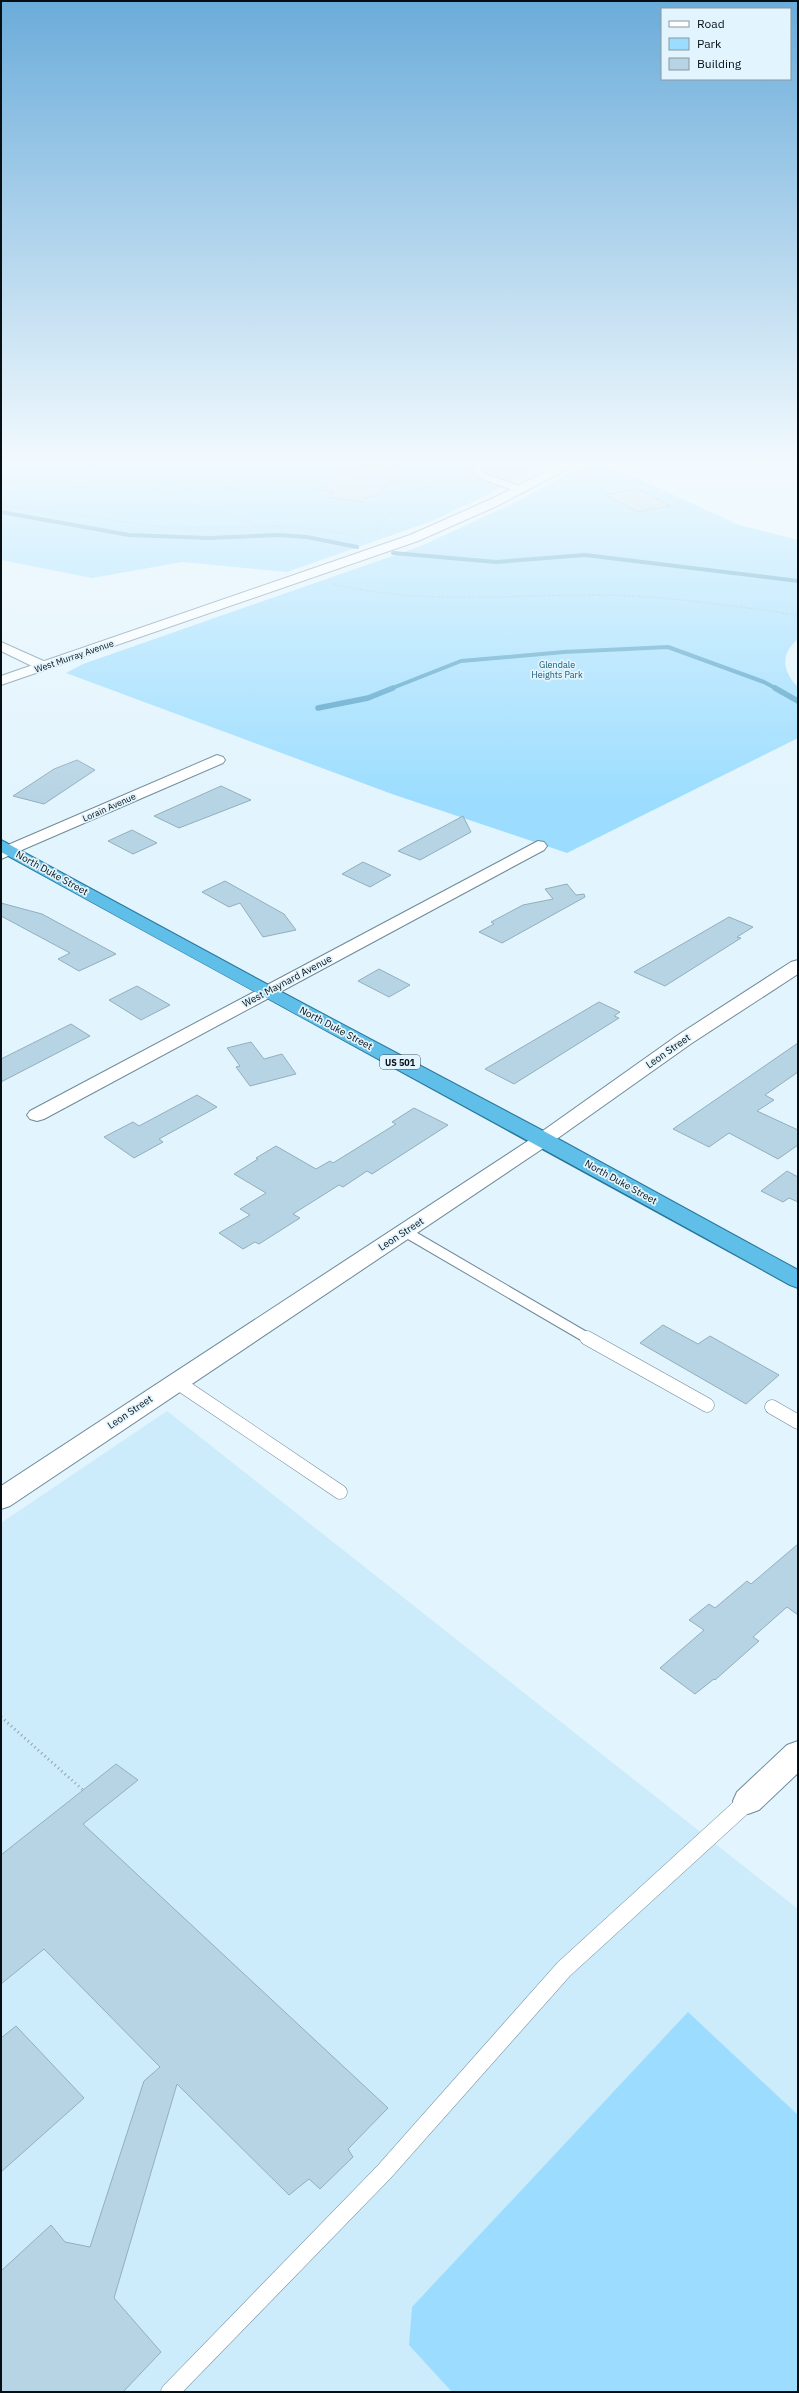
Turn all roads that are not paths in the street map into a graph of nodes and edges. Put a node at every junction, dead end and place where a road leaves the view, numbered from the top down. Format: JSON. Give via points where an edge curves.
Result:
{"nodes":[{"id":1,"x":305,"y":576,"type":"edge"},
{"id":2,"x":1,"y":646,"type":"edge"},
{"id":3,"x":43,"y":666,"type":"junction"},
{"id":4,"x":1,"y":681,"type":"edge"},
{"id":5,"x":217,"y":760,"type":"dead end"},
{"id":6,"x":538,"y":846,"type":"dead end"},
{"id":7,"x":4,"y":850,"type":"edge"},
{"id":8,"x":798,"y":966,"type":"edge"},
{"id":9,"x":268,"y":992,"type":"junction"},
{"id":10,"x":37,"y":1115,"type":"dead end"},
{"id":11,"x":544,"y":1139,"type":"junction"},
{"id":12,"x":404,"y":1231,"type":"junction"},
{"id":13,"x":798,"y":1280,"type":"edge"},
{"id":14,"x":177,"y":1382,"type":"junction"},
{"id":15,"x":707,"y":1405,"type":"dead end"},
{"id":16,"x":772,"y":1407,"type":"dead end"},
{"id":17,"x":798,"y":1422,"type":"edge"},
{"id":18,"x":340,"y":1492,"type":"dead end"},
{"id":19,"x":1,"y":1499,"type":"edge"},
{"id":20,"x":798,"y":1754,"type":"edge"},
{"id":21,"x":748,"y":1801,"type":"joint"},
{"id":22,"x":170,"y":2392,"type":"edge"}],
"edges":[{"from":1,"to":3,"type":"street","name":"West Murray Avenue"},
{"from":2,"to":3,"type":"street"},
{"from":3,"to":4,"type":"street","name":"West Murray Avenue"},
{"from":5,"to":7,"type":"street","name":"Lorain Avenue"},
{"from":6,"to":9,"type":"street","name":"West Maynard Avenue"},
{"from":7,"to":9,"type":"highway","name":"North Duke Street","number":"US 501"},
{"from":8,"to":11,"type":"street","name":"Leon Street","via":[[685,1039]]},
{"from":9,"to":10,"type":"street","name":"West Maynard Avenue"},
{"from":9,"to":11,"type":"highway","name":"North Duke Street","number":"US 501"},
{"from":11,"to":12,"type":"street","name":"Leon Street"},
{"from":11,"to":13,"type":"highway","name":"North Duke Street","number":"US 501"},
{"from":12,"to":14,"type":"street","name":"Leon Street"},
{"from":12,"to":15,"type":"lane","via":[[545,1315]]},
{"from":14,"to":18,"type":"lane"},
{"from":14,"to":19,"type":"street","name":"Leon Street"},
{"from":16,"to":17,"type":"lane"},
{"from":20,"to":21,"type":"street"},
{"from":21,"to":22,"type":"lane","via":[[564,1969],[384,2172]]}]}
